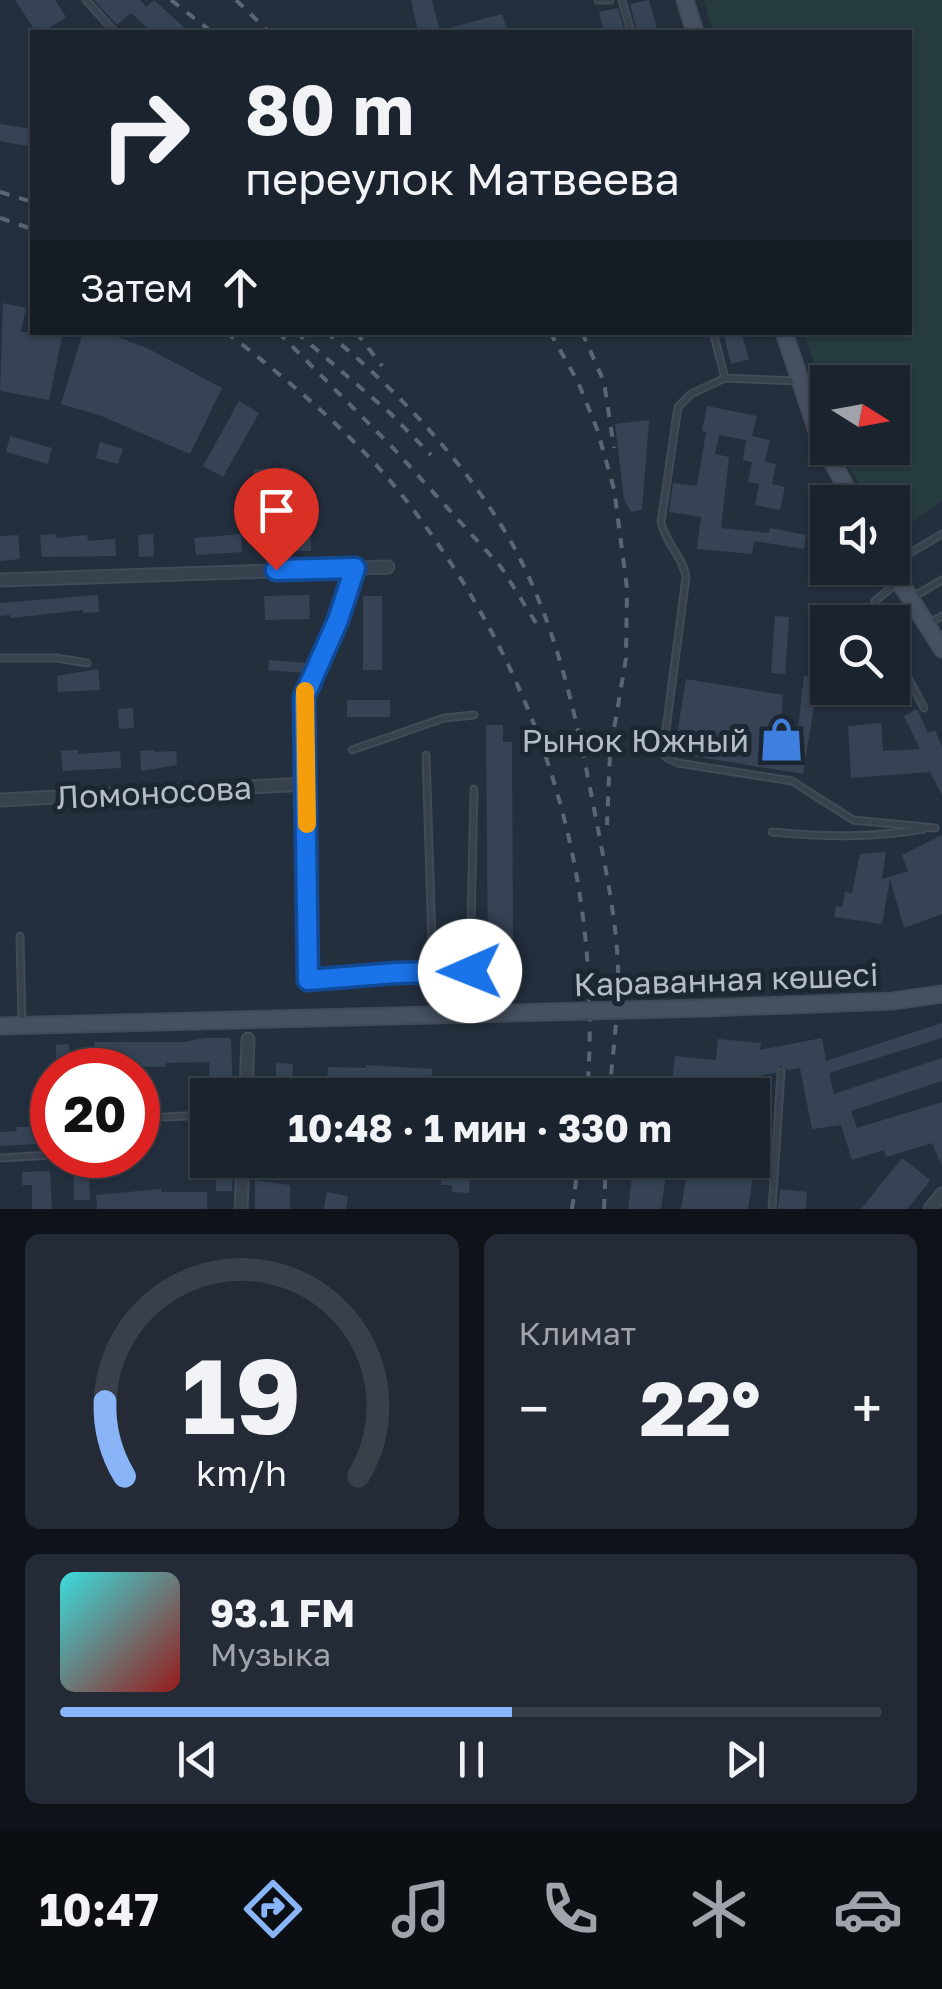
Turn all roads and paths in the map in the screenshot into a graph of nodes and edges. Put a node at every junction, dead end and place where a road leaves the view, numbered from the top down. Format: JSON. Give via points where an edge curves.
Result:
{"nodes":[{"id":1,"x":86,"y":0,"type":"edge"},
{"id":2,"x":598,"y":0,"type":"edge"},
{"id":3,"x":610,"y":0,"type":"edge"},
{"id":4,"x":622,"y":0,"type":"edge"},
{"id":5,"x":685,"y":0,"type":"edge"},
{"id":6,"x":114,"y":30,"type":"edge"},
{"id":7,"x":630,"y":30,"type":"edge"},
{"id":8,"x":694,"y":30,"type":"edge"},
{"id":9,"x":713,"y":335,"type":"edge"},
{"id":10,"x":785,"y":335,"type":"edge"},
{"id":11,"x":725,"y":378,"type":"junction"},
{"id":12,"x":798,"y":381,"type":"junction"},
{"id":13,"x":845,"y":485,"type":"edge"},
{"id":14,"x":942,"y":534,"type":"edge"},
{"id":15,"x":910,"y":559,"type":"edge"},
{"id":16,"x":388,"y":566,"type":"dead end"},
{"id":17,"x":355,"y":568,"type":"junction"},
{"id":18,"x":0,"y":580,"type":"edge"},
{"id":19,"x":942,"y":580,"type":"edge"},
{"id":20,"x":902,"y":585,"type":"edge"},
{"id":21,"x":910,"y":599,"type":"junction"},
{"id":22,"x":942,"y":616,"type":"edge"},
{"id":23,"x":927,"y":624,"type":"junction"},
{"id":24,"x":942,"y":649,"type":"edge"},
{"id":25,"x":0,"y":658,"type":"edge"},
{"id":26,"x":87,"y":662,"type":"dead end"},
{"id":27,"x":910,"y":681,"type":"edge"},
{"id":28,"x":924,"y":708,"type":"dead end"},
{"id":29,"x":474,"y":715,"type":"dead end"},
{"id":30,"x":352,"y":750,"type":"dead end"},
{"id":31,"x":426,"y":756,"type":"dead end"},
{"id":32,"x":307,"y":784,"type":"junction"},
{"id":33,"x":474,"y":788,"type":"dead end"},
{"id":34,"x":0,"y":800,"type":"edge"},
{"id":35,"x":938,"y":828,"type":"edge"},
{"id":36,"x":772,"y":832,"type":"dead end"},
{"id":37,"x":20,"y":936,"type":"dead end"},
{"id":38,"x":470,"y":971,"type":"junction"},
{"id":39,"x":433,"y":972,"type":"junction"},
{"id":40,"x":517,"y":972,"type":"dead end"},
{"id":41,"x":308,"y":980,"type":"joint"},
{"id":42,"x":942,"y":991,"type":"edge"},
{"id":43,"x":22,"y":1025,"type":"junction"},
{"id":44,"x":0,"y":1026,"type":"edge"},
{"id":45,"x":248,"y":1039,"type":"dead end"},
{"id":46,"x":780,"y":1072,"type":"dead end"},
{"id":47,"x":247,"y":1078,"type":"edge"},
{"id":48,"x":190,"y":1116,"type":"edge"},
{"id":49,"x":164,"y":1117,"type":"dead end"},
{"id":50,"x":30,"y":1156,"type":"edge"},
{"id":51,"x":0,"y":1158,"type":"edge"},
{"id":52,"x":242,"y":1178,"type":"edge"},
{"id":53,"x":942,"y":1194,"type":"edge"},
{"id":54,"x":241,"y":1209,"type":"edge"},
{"id":55,"x":772,"y":1209,"type":"edge"},
{"id":56,"x":930,"y":1209,"type":"edge"}],
"edges":[{"from":1,"to":6,"type":"lane"},
{"from":2,"to":3,"type":"lane"},
{"from":4,"to":7,"type":"lane"},
{"from":5,"to":8,"type":"main road"},
{"from":9,"to":11,"type":"lane"},
{"from":10,"to":12,"type":"main road"},
{"from":11,"to":12,"type":"lane"},
{"from":11,"to":35,"type":"lane","via":[[686,398],[677,414],[661,522],[684,565],[686,584],[663,752],[678,763],[792,781],[853,820]]},
{"from":12,"to":13,"type":"main road"},
{"from":14,"to":15,"type":"lane"},
{"from":16,"to":17,"type":"street"},
{"from":17,"to":18,"type":"street"},
{"from":17,"to":32,"type":"lane","via":[[304,697]]},
{"from":19,"to":21,"type":"lane"},
{"from":20,"to":21,"type":"main road"},
{"from":21,"to":23,"type":"main road"},
{"from":22,"to":23,"type":"lane"},
{"from":23,"to":24,"type":"main road"},
{"from":25,"to":26,"type":"lane"},
{"from":27,"to":28,"type":"lane"},
{"from":29,"to":30,"type":"lane","via":[[444,718]]},
{"from":31,"to":39,"type":"lane"},
{"from":32,"to":34,"type":"street","name":"Ломоносова"},
{"from":32,"to":41,"type":"street"},
{"from":33,"to":38,"type":"lane"},
{"from":35,"to":36,"type":"lane","via":[[844,838]]},
{"from":37,"to":43,"type":"lane"},
{"from":38,"to":39,"type":"lane"},
{"from":38,"to":40,"type":"lane"},
{"from":39,"to":41,"type":"lane"},
{"from":42,"to":43,"type":"main road","name":"Караванная көшесі","bridge":true,"via":[[914,999],[770,1008]]},
{"from":43,"to":44,"type":"main road","name":"Караванная көшесі"},
{"from":45,"to":47,"type":"street"},
{"from":46,"to":55,"type":"lane"},
{"from":48,"to":49,"type":"lane"},
{"from":50,"to":51,"type":"lane"},
{"from":52,"to":54,"type":"street"},
{"from":53,"to":56,"type":"street"}]}
